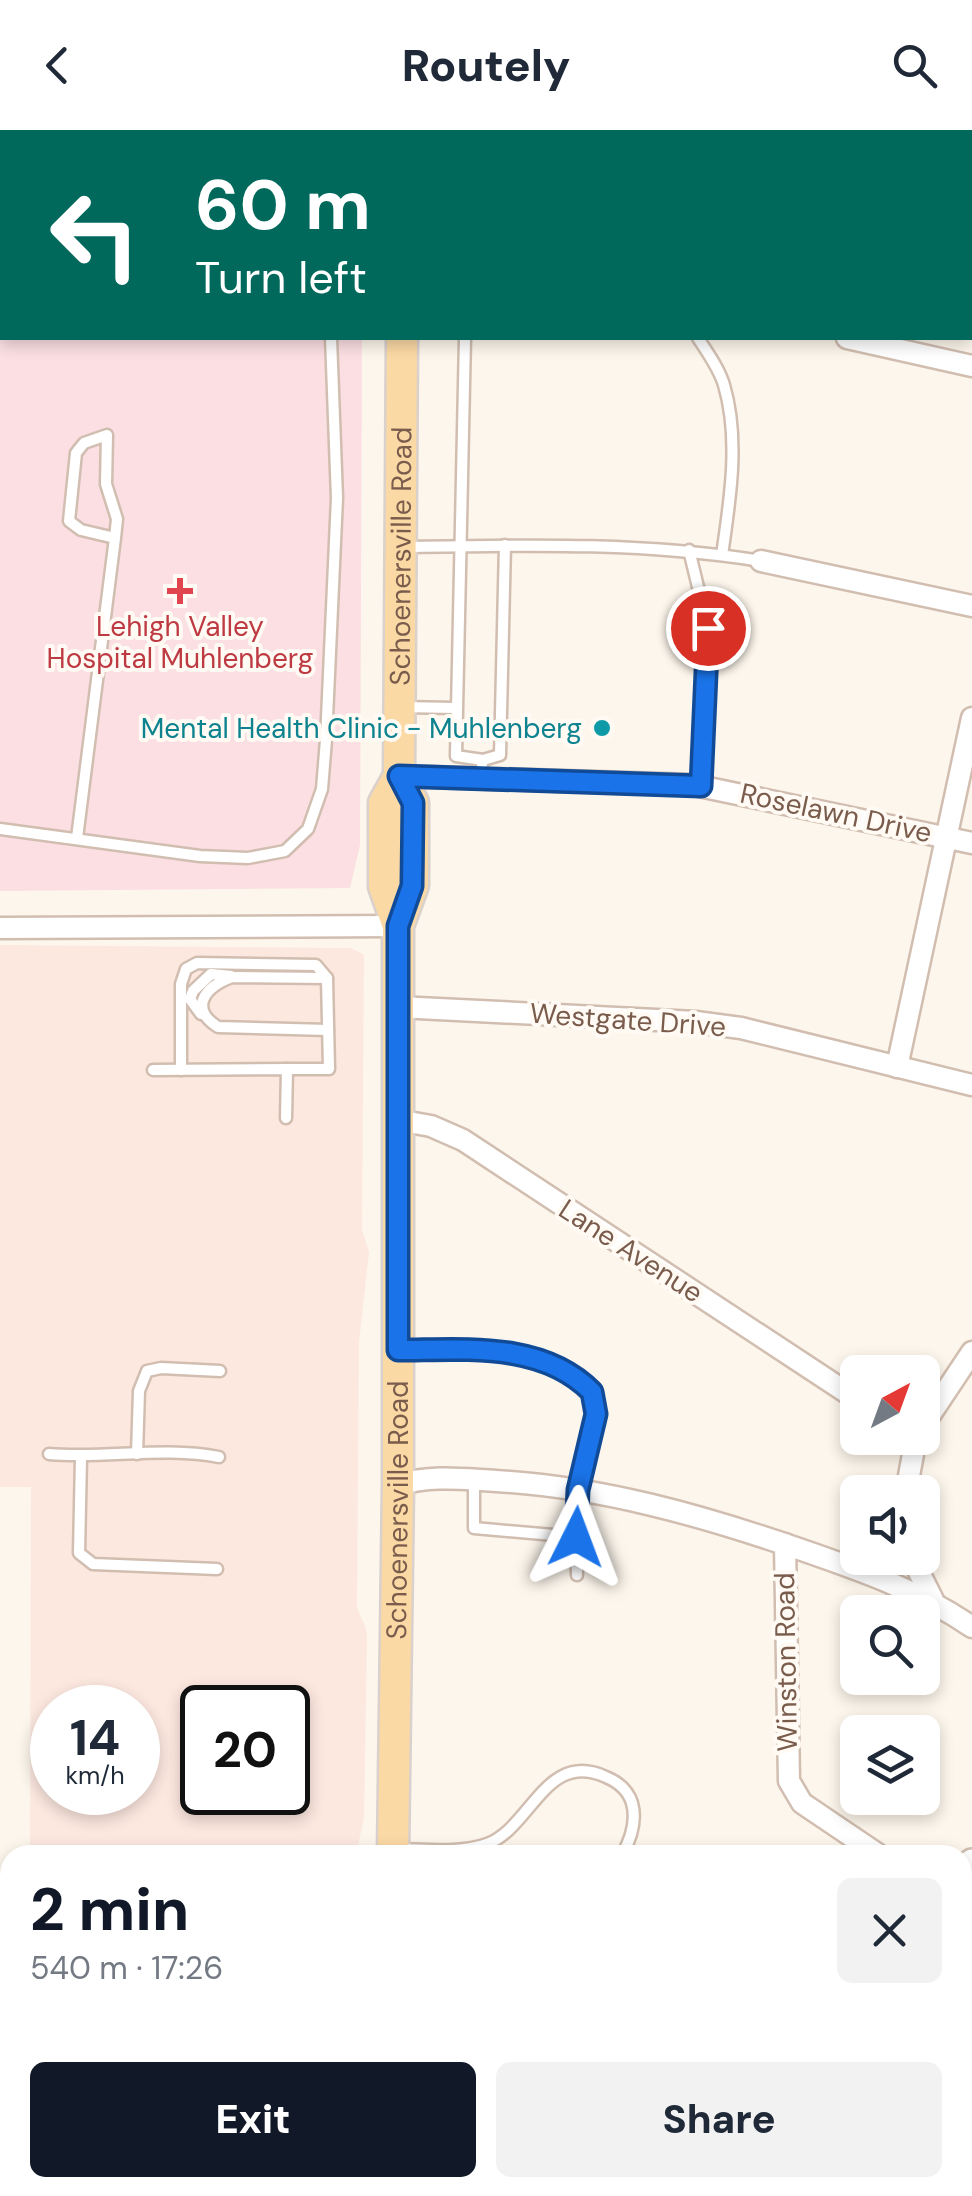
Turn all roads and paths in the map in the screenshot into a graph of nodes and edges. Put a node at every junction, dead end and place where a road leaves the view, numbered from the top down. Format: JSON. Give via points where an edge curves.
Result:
{"nodes":[{"id":1,"x":331,"y":340,"type":"edge"},
{"id":2,"x":402,"y":340,"type":"edge"},
{"id":3,"x":466,"y":340,"type":"edge"},
{"id":4,"x":699,"y":340,"type":"edge"},
{"id":5,"x":856,"y":340,"type":"edge"},
{"id":6,"x":972,"y":366,"type":"edge"},
{"id":7,"x":115,"y":538,"type":"junction"},
{"id":8,"x":505,"y":545,"type":"junction"},
{"id":9,"x":460,"y":546,"type":"junction"},
{"id":10,"x":400,"y":547,"type":"junction"},
{"id":11,"x":688,"y":550,"type":"junction"},
{"id":12,"x":722,"y":555,"type":"junction"},
{"id":13,"x":761,"y":561,"type":"joint"},
{"id":14,"x":972,"y":606,"type":"edge"},
{"id":15,"x":400,"y":707,"type":"junction"},
{"id":16,"x":455,"y":708,"type":"junction"},
{"id":17,"x":972,"y":718,"type":"edge"},
{"id":18,"x":482,"y":770,"type":"junction"},
{"id":19,"x":399,"y":776,"type":"junction"},
{"id":20,"x":701,"y":786,"type":"junction"},
{"id":21,"x":0,"y":829,"type":"edge"},
{"id":22,"x":77,"y":838,"type":"junction"},
{"id":23,"x":947,"y":838,"type":"junction"},
{"id":24,"x":972,"y":843,"type":"edge"},
{"id":25,"x":398,"y":926,"type":"junction"},
{"id":26,"x":0,"y":928,"type":"edge"},
{"id":27,"x":327,"y":978,"type":"junction"},
{"id":28,"x":398,"y":1006,"type":"junction"},
{"id":29,"x":328,"y":1030,"type":"junction"},
{"id":30,"x":897,"y":1066,"type":"junction"},
{"id":31,"x":287,"y":1069,"type":"junction"},
{"id":32,"x":153,"y":1070,"type":"dead end"},
{"id":33,"x":181,"y":1070,"type":"junction"},
{"id":34,"x":972,"y":1085,"type":"edge"},
{"id":35,"x":286,"y":1118,"type":"dead end"},
{"id":36,"x":397,"y":1120,"type":"junction"},
{"id":37,"x":398,"y":1350,"type":"junction"},
{"id":38,"x":972,"y":1352,"type":"edge"},
{"id":39,"x":220,"y":1371,"type":"dead end"},
{"id":40,"x":840,"y":1388,"type":"edge"},
{"id":41,"x":940,"y":1400,"type":"edge"},
{"id":42,"x":50,"y":1454,"type":"dead end"},
{"id":43,"x":137,"y":1454,"type":"junction"},
{"id":44,"x":81,"y":1457,"type":"junction"},
{"id":45,"x":219,"y":1457,"type":"dead end"},
{"id":46,"x":474,"y":1480,"type":"junction"},
{"id":47,"x":398,"y":1485,"type":"junction"},
{"id":48,"x":578,"y":1490,"type":"junction"},
{"id":49,"x":576,"y":1537,"type":"junction"},
{"id":50,"x":785,"y":1544,"type":"junction"},
{"id":51,"x":218,"y":1568,"type":"dead end"},
{"id":52,"x":577,"y":1575,"type":"dead end"},
{"id":53,"x":919,"y":1595,"type":"edge"},
{"id":54,"x":940,"y":1606,"type":"edge"},
{"id":55,"x":972,"y":1627,"type":"edge"},
{"id":56,"x":393,"y":1845,"type":"edge"},
{"id":57,"x":487,"y":1845,"type":"edge"},
{"id":58,"x":628,"y":1845,"type":"edge"},
{"id":59,"x":864,"y":1845,"type":"edge"}],
"edges":[{"from":1,"to":22,"type":"lane","via":[[337,498],[328,703],[322,788],[308,829],[285,851],[248,858]]},
{"from":2,"to":10,"type":"main road","name":"Schoenersville Road"},
{"from":3,"to":9,"type":"lane"},
{"from":4,"to":12,"type":"lane","via":[[724,383],[731,427]]},
{"from":5,"to":6,"type":"street"},
{"from":7,"to":7,"type":"lane","via":[[117,519],[106,484],[106,435],[76,452],[70,521]]},
{"from":7,"to":22,"type":"lane"},
{"from":8,"to":9,"type":"lane"},
{"from":8,"to":11,"type":"lane"},
{"from":8,"to":18,"type":"lane","via":[[500,755]]},
{"from":9,"to":10,"type":"lane"},
{"from":9,"to":16,"type":"lane"},
{"from":10,"to":15,"type":"main road","name":"Schoenersville Road"},
{"from":11,"to":12,"type":"lane"},
{"from":11,"to":20,"type":"lane","via":[[708,628]]},
{"from":12,"to":13,"type":"lane"},
{"from":13,"to":14,"type":"street"},
{"from":15,"to":16,"type":"lane"},
{"from":15,"to":19,"type":"main road","name":"Schoenersville Road"},
{"from":16,"to":18,"type":"lane","via":[[456,756]]},
{"from":17,"to":23,"type":"street"},
{"from":18,"to":19,"type":"street","name":"Roselawn Drive"},
{"from":18,"to":20,"type":"street","name":"Roselawn Drive"},
{"from":19,"to":25,"type":"main road","name":"Schoenersville Road","via":[[413,803],[412,886]]},
{"from":20,"to":23,"type":"street","name":"Roselawn Drive"},
{"from":21,"to":22,"type":"lane"},
{"from":23,"to":24,"type":"street","name":"Roselawn Drive"},
{"from":23,"to":30,"type":"street"},
{"from":25,"to":26,"type":"street"},
{"from":25,"to":28,"type":"main road","name":"Schoenersville Road"},
{"from":27,"to":29,"type":"lane"},
{"from":27,"to":29,"type":"lane","via":[[232,976],[217,982],[201,1010],[218,1028]]},
{"from":27,"to":33,"type":"lane","via":[[316,965],[191,965],[182,976]]},
{"from":28,"to":30,"type":"street","name":"Westgate Drive","via":[[696,1022]]},
{"from":28,"to":36,"type":"main road","name":"Schoenersville Road"},
{"from":29,"to":31,"type":"lane","via":[[329,1069]]},
{"from":30,"to":34,"type":"street","name":"Westgate Drive"},
{"from":31,"to":33,"type":"lane"},
{"from":31,"to":35,"type":"lane"},
{"from":32,"to":33,"type":"lane"},
{"from":36,"to":37,"type":"main road","name":"Schoenersville Road"},
{"from":36,"to":40,"type":"street","name":"Lane Avenue","via":[[463,1140]]},
{"from":37,"to":47,"type":"main road","name":"Schoenersville Road"},
{"from":37,"to":48,"type":"lane","via":[[504,1351],[550,1362],[582,1382],[592,1392],[596,1414]]},
{"from":38,"to":41,"type":"street"},
{"from":39,"to":43,"type":"lane","via":[[148,1371],[139,1390]]},
{"from":42,"to":44,"type":"lane"},
{"from":43,"to":44,"type":"lane"},
{"from":43,"to":45,"type":"lane"},
{"from":44,"to":51,"type":"lane","via":[[79,1554],[93,1564]]},
{"from":46,"to":47,"type":"street","via":[[426,1477]]},
{"from":46,"to":48,"type":"street"},
{"from":46,"to":49,"type":"lane","via":[[474,1528]]},
{"from":47,"to":56,"type":"main road","name":"Schoenersville Road"},
{"from":48,"to":49,"type":"lane"},
{"from":48,"to":50,"type":"street","via":[[668,1507]]},
{"from":49,"to":52,"type":"lane"},
{"from":50,"to":53,"type":"street"},
{"from":50,"to":59,"type":"street","name":"Winston Road","via":[[789,1781],[802,1803]]},
{"from":54,"to":55,"type":"street"},
{"from":57,"to":58,"type":"lane","via":[[552,1782],[585,1770],[630,1795],[635,1813]]}]}
